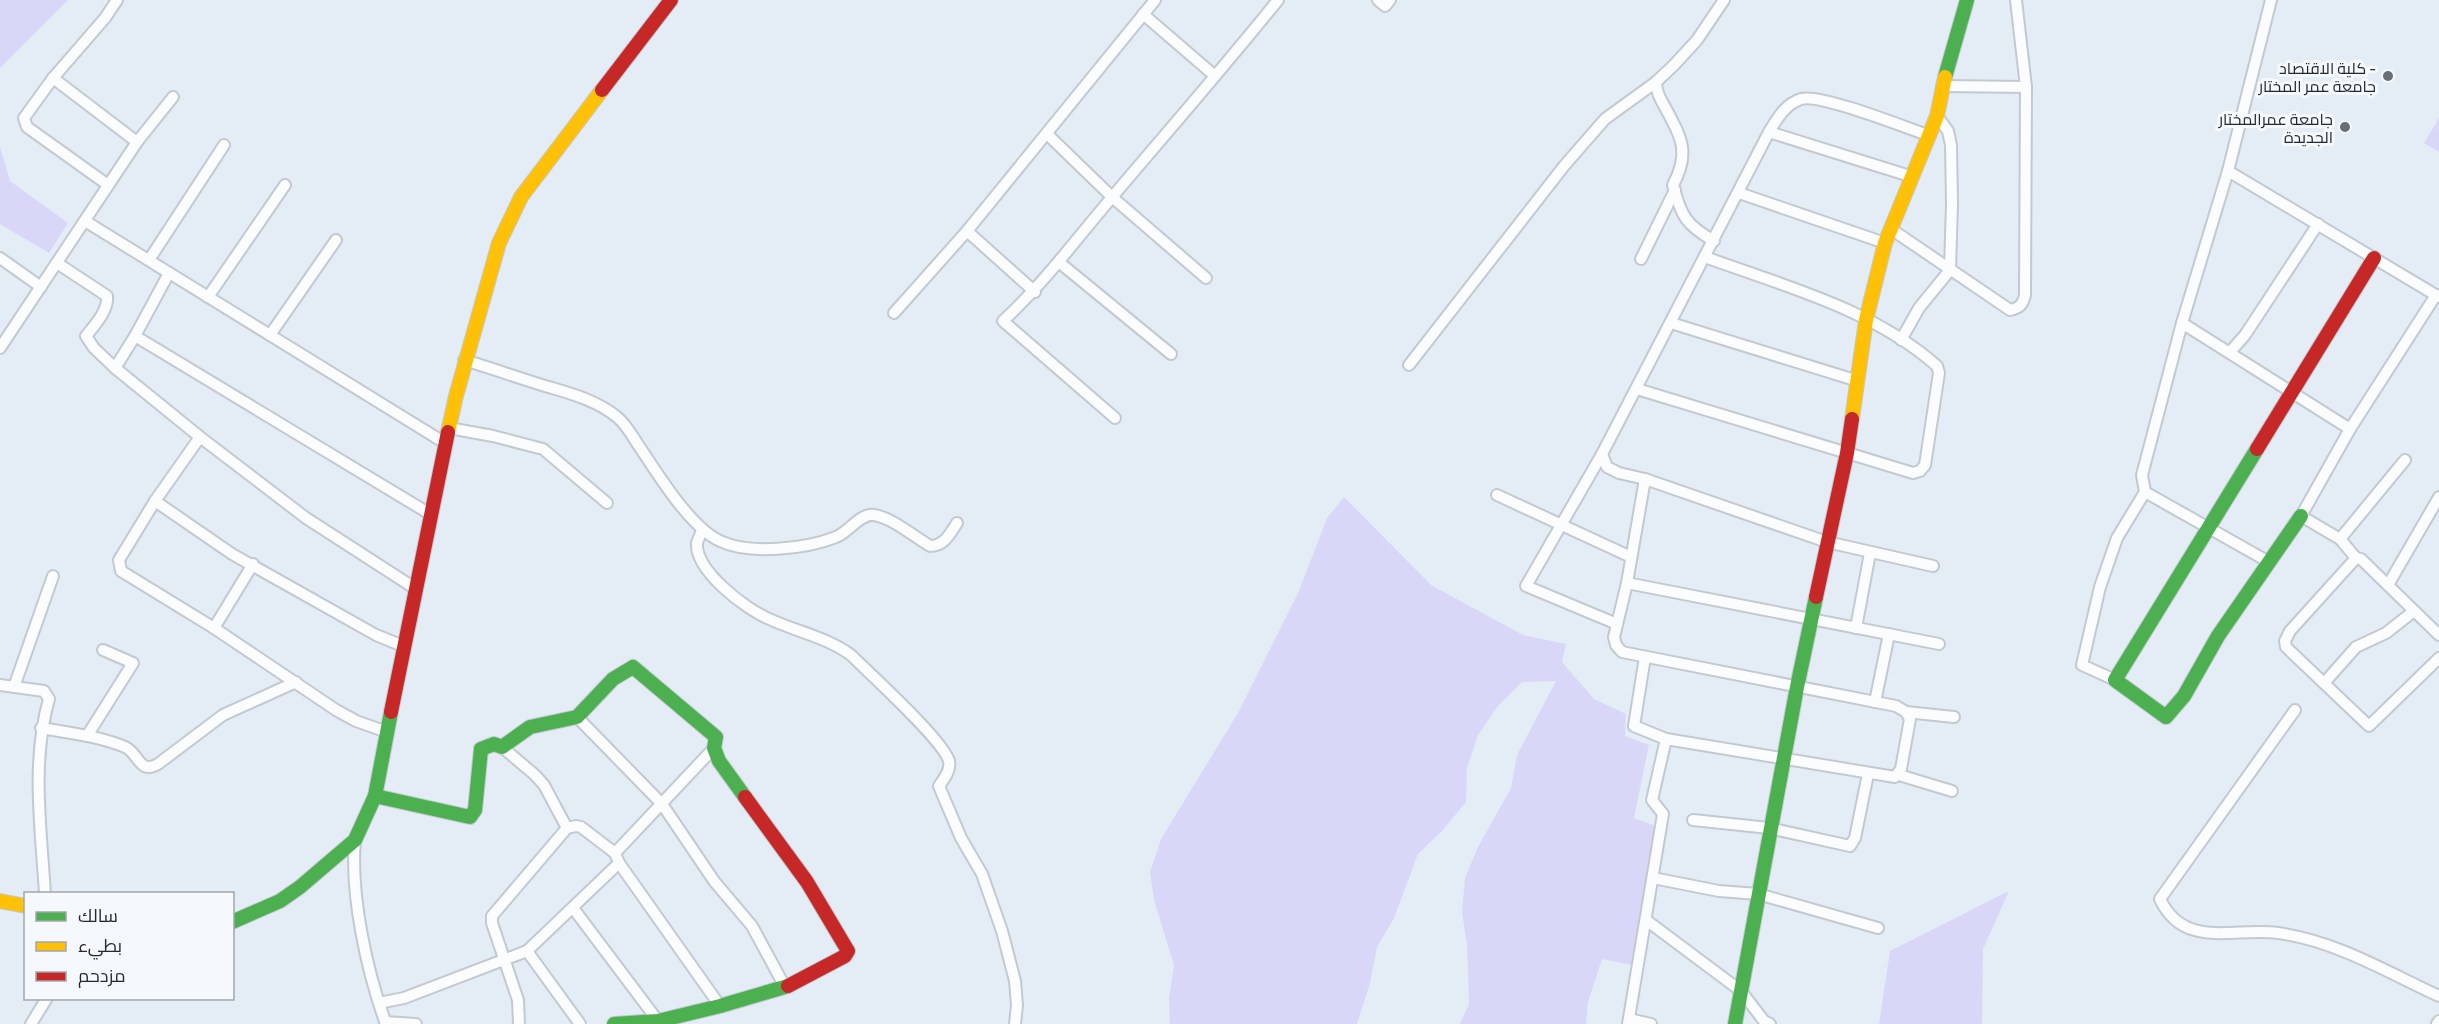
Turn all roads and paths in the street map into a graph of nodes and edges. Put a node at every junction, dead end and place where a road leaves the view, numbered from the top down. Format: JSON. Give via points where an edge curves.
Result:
{"nodes":[{"id":1,"x":117,"y":0,"type":"edge"},
{"id":2,"x":671,"y":0,"type":"edge"},
{"id":3,"x":1155,"y":0,"type":"edge"},
{"id":4,"x":1278,"y":0,"type":"edge"},
{"id":5,"x":1378,"y":0,"type":"edge"},
{"id":6,"x":1390,"y":0,"type":"edge"},
{"id":7,"x":1724,"y":0,"type":"edge"},
{"id":8,"x":1967,"y":0,"type":"edge"},
{"id":9,"x":2016,"y":0,"type":"edge"},
{"id":10,"x":2271,"y":0,"type":"edge"},
{"id":11,"x":1143,"y":14,"type":"junction"},
{"id":12,"x":1215,"y":76,"type":"junction"},
{"id":13,"x":53,"y":78,"type":"junction"},
{"id":14,"x":1656,"y":82,"type":"junction"},
{"id":15,"x":1942,"y":86,"type":"junction"},
{"id":16,"x":2026,"y":87,"type":"junction"},
{"id":17,"x":173,"y":97,"type":"dead end"},
{"id":18,"x":1936,"y":116,"type":"junction"},
{"id":19,"x":1769,"y":132,"type":"junction"},
{"id":20,"x":1047,"y":134,"type":"junction"},
{"id":21,"x":1930,"y":136,"type":"junction"},
{"id":22,"x":137,"y":142,"type":"junction"},
{"id":23,"x":224,"y":145,"type":"dead end"},
{"id":24,"x":2228,"y":171,"type":"junction"},
{"id":25,"x":1913,"y":177,"type":"junction"},
{"id":26,"x":108,"y":185,"type":"junction"},
{"id":27,"x":285,"y":185,"type":"dead end"},
{"id":28,"x":1675,"y":190,"type":"junction"},
{"id":29,"x":1739,"y":193,"type":"junction"},
{"id":30,"x":1112,"y":197,"type":"junction"},
{"id":31,"x":85,"y":220,"type":"junction"},
{"id":32,"x":2318,"y":224,"type":"junction"},
{"id":33,"x":1891,"y":229,"type":"junction"},
{"id":34,"x":967,"y":231,"type":"junction"},
{"id":35,"x":336,"y":240,"type":"dead end"},
{"id":36,"x":1714,"y":241,"type":"junction"},
{"id":37,"x":1885,"y":243,"type":"junction"},
{"id":38,"x":1705,"y":257,"type":"junction"},
{"id":39,"x":0,"y":258,"type":"edge"},
{"id":40,"x":2374,"y":258,"type":"junction"},
{"id":41,"x":1641,"y":259,"type":"dead end"},
{"id":42,"x":149,"y":260,"type":"junction"},
{"id":43,"x":57,"y":262,"type":"junction"},
{"id":44,"x":1060,"y":263,"type":"junction"},
{"id":45,"x":1950,"y":270,"type":"junction"},
{"id":46,"x":169,"y":273,"type":"junction"},
{"id":47,"x":1206,"y":278,"type":"dead end"},
{"id":48,"x":41,"y":287,"type":"junction"},
{"id":49,"x":1035,"y":292,"type":"junction"},
{"id":50,"x":2437,"y":296,"type":"edge"},
{"id":51,"x":208,"y":297,"type":"junction"},
{"id":52,"x":894,"y":313,"type":"dead end"},
{"id":53,"x":1866,"y":320,"type":"junction"},
{"id":54,"x":1671,"y":323,"type":"junction"},
{"id":55,"x":2182,"y":323,"type":"junction"},
{"id":56,"x":270,"y":335,"type":"junction"},
{"id":57,"x":135,"y":336,"type":"junction"},
{"id":58,"x":1901,"y":340,"type":"junction"},
{"id":59,"x":0,"y":348,"type":"edge"},
{"id":60,"x":2230,"y":352,"type":"junction"},
{"id":61,"x":1171,"y":354,"type":"dead end"},
{"id":62,"x":464,"y":360,"type":"junction"},
{"id":63,"x":1409,"y":365,"type":"dead end"},
{"id":64,"x":115,"y":368,"type":"junction"},
{"id":65,"x":1858,"y":381,"type":"junction"},
{"id":66,"x":1637,"y":389,"type":"junction"},
{"id":67,"x":2292,"y":391,"type":"junction"},
{"id":68,"x":1115,"y":418,"type":"dead end"},
{"id":69,"x":449,"y":428,"type":"junction"},
{"id":70,"x":2350,"y":429,"type":"junction"},
{"id":71,"x":200,"y":437,"type":"junction"},
{"id":72,"x":445,"y":443,"type":"junction"},
{"id":73,"x":1847,"y":453,"type":"junction"},
{"id":74,"x":1602,"y":454,"type":"junction"},
{"id":75,"x":2405,"y":460,"type":"dead end"},
{"id":76,"x":1645,"y":479,"type":"junction"},
{"id":77,"x":2145,"y":492,"type":"junction"},
{"id":78,"x":1497,"y":495,"type":"dead end"},
{"id":79,"x":2439,"y":497,"type":"edge"},
{"id":80,"x":155,"y":501,"type":"junction"},
{"id":81,"x":607,"y":503,"type":"dead end"},
{"id":82,"x":430,"y":514,"type":"junction"},
{"id":83,"x":2301,"y":516,"type":"junction"},
{"id":84,"x":957,"y":523,"type":"dead end"},
{"id":85,"x":1562,"y":524,"type":"junction"},
{"id":86,"x":2208,"y":528,"type":"junction"},
{"id":87,"x":702,"y":530,"type":"junction"},
{"id":88,"x":2340,"y":539,"type":"junction"},
{"id":89,"x":1827,"y":542,"type":"junction"},
{"id":90,"x":1870,"y":553,"type":"junction"},
{"id":91,"x":1631,"y":557,"type":"junction"},
{"id":92,"x":2356,"y":558,"type":"junction"},
{"id":93,"x":2269,"y":562,"type":"junction"},
{"id":94,"x":254,"y":564,"type":"junction"},
{"id":95,"x":1933,"y":566,"type":"dead end"},
{"id":96,"x":53,"y":576,"type":"dead end"},
{"id":97,"x":1627,"y":583,"type":"junction"},
{"id":98,"x":2388,"y":585,"type":"junction"},
{"id":99,"x":416,"y":589,"type":"junction"},
{"id":100,"x":2414,"y":611,"type":"junction"},
{"id":101,"x":1813,"y":619,"type":"junction"},
{"id":102,"x":1617,"y":624,"type":"junction"},
{"id":103,"x":214,"y":628,"type":"junction"},
{"id":104,"x":1856,"y":628,"type":"junction"},
{"id":105,"x":1889,"y":634,"type":"junction"},
{"id":106,"x":2439,"y":635,"type":"edge"},
{"id":107,"x":1939,"y":644,"type":"dead end"},
{"id":108,"x":404,"y":646,"type":"junction"},
{"id":109,"x":103,"y":650,"type":"dead end"},
{"id":110,"x":1645,"y":657,"type":"junction"},
{"id":111,"x":2439,"y":658,"type":"edge"},
{"id":112,"x":2115,"y":680,"type":"junction"},
{"id":113,"x":296,"y":682,"type":"junction"},
{"id":114,"x":2325,"y":682,"type":"junction"},
{"id":115,"x":0,"y":685,"type":"edge"},
{"id":116,"x":14,"y":687,"type":"junction"},
{"id":117,"x":1797,"y":687,"type":"junction"},
{"id":118,"x":1875,"y":702,"type":"junction"},
{"id":119,"x":2295,"y":710,"type":"dead end"},
{"id":120,"x":1906,"y":712,"type":"junction"},
{"id":121,"x":577,"y":717,"type":"junction"},
{"id":122,"x":1954,"y":717,"type":"dead end"},
{"id":123,"x":41,"y":728,"type":"junction"},
{"id":124,"x":387,"y":732,"type":"junction"},
{"id":125,"x":87,"y":736,"type":"junction"},
{"id":126,"x":1666,"y":739,"type":"junction"},
{"id":127,"x":502,"y":747,"type":"junction"},
{"id":128,"x":714,"y":748,"type":"junction"},
{"id":129,"x":1784,"y":757,"type":"junction"},
{"id":130,"x":1868,"y":774,"type":"junction"},
{"id":131,"x":1899,"y":775,"type":"junction"},
{"id":132,"x":1952,"y":790,"type":"dead end"},
{"id":133,"x":375,"y":796,"type":"junction"},
{"id":134,"x":662,"y":804,"type":"junction"},
{"id":135,"x":1693,"y":820,"type":"dead end"},
{"id":136,"x":567,"y":828,"type":"junction"},
{"id":137,"x":1769,"y":828,"type":"junction"},
{"id":138,"x":355,"y":840,"type":"junction"},
{"id":139,"x":617,"y":858,"type":"junction"},
{"id":140,"x":1653,"y":878,"type":"junction"},
{"id":141,"x":45,"y":892,"type":"edge"},
{"id":142,"x":1758,"y":894,"type":"junction"},
{"id":143,"x":0,"y":901,"type":"edge"},
{"id":144,"x":24,"y":906,"type":"edge"},
{"id":145,"x":573,"y":908,"type":"junction"},
{"id":146,"x":1646,"y":920,"type":"junction"},
{"id":147,"x":234,"y":921,"type":"edge"},
{"id":148,"x":1878,"y":927,"type":"dead end"},
{"id":149,"x":526,"y":951,"type":"junction"},
{"id":150,"x":506,"y":960,"type":"junction"},
{"id":151,"x":785,"y":987,"type":"junction"},
{"id":152,"x":1741,"y":991,"type":"junction"},
{"id":153,"x":2439,"y":996,"type":"edge"},
{"id":154,"x":46,"y":1000,"type":"edge"},
{"id":155,"x":379,"y":1003,"type":"junction"},
{"id":156,"x":720,"y":1006,"type":"junction"},
{"id":157,"x":658,"y":1021,"type":"junction"},
{"id":158,"x":1628,"y":1022,"type":"edge"},
{"id":159,"x":386,"y":1023,"type":"edge"},
{"id":160,"x":31,"y":1024,"type":"edge"},
{"id":161,"x":416,"y":1024,"type":"edge"},
{"id":162,"x":519,"y":1024,"type":"edge"},
{"id":163,"x":580,"y":1024,"type":"edge"},
{"id":164,"x":614,"y":1024,"type":"edge"},
{"id":165,"x":1015,"y":1024,"type":"edge"},
{"id":166,"x":1650,"y":1024,"type":"edge"},
{"id":167,"x":1735,"y":1024,"type":"edge"},
{"id":168,"x":1770,"y":1024,"type":"edge"}],
"edges":[{"from":1,"to":13,"type":"street"},
{"from":2,"to":62,"type":"street","via":[[521,197],[499,243]]},
{"from":3,"to":11,"type":"street"},
{"from":4,"to":12,"type":"street"},
{"from":5,"to":6,"type":"street","via":[[1385,6]]},
{"from":7,"to":14,"type":"street","via":[[1697,40]]},
{"from":8,"to":15,"type":"street"},
{"from":9,"to":16,"type":"street"},
{"from":10,"to":24,"type":"street"},
{"from":11,"to":12,"type":"street"},
{"from":11,"to":20,"type":"street"},
{"from":12,"to":30,"type":"street"},
{"from":13,"to":22,"type":"street"},
{"from":13,"to":26,"type":"street","via":[[24,118],[27,127]]},
{"from":14,"to":28,"type":"street","via":[[1656,90],[1683,148],[1683,166],[1673,185]]},
{"from":14,"to":63,"type":"street","via":[[1605,119]]},
{"from":15,"to":16,"type":"street"},
{"from":15,"to":18,"type":"street"},
{"from":16,"to":45,"type":"street","via":[[2024,303],[2010,310]]},
{"from":17,"to":22,"type":"street"},
{"from":18,"to":21,"type":"street"},
{"from":18,"to":45,"type":"street","via":[[1948,131],[1951,145]]},
{"from":19,"to":21,"type":"street","via":[[1788,105],[1810,98]]},
{"from":19,"to":25,"type":"street"},
{"from":19,"to":29,"type":"street"},
{"from":20,"to":30,"type":"street"},
{"from":20,"to":34,"type":"street"},
{"from":21,"to":25,"type":"street"},
{"from":22,"to":26,"type":"street"},
{"from":23,"to":42,"type":"street"},
{"from":24,"to":32,"type":"street"},
{"from":24,"to":55,"type":"street"},
{"from":25,"to":33,"type":"street"},
{"from":26,"to":31,"type":"street"},
{"from":27,"to":51,"type":"street"},
{"from":28,"to":36,"type":"street","via":[[1682,215],[1696,231]]},
{"from":28,"to":41,"type":"street"},
{"from":29,"to":36,"type":"street"},
{"from":29,"to":37,"type":"street"},
{"from":30,"to":44,"type":"street"},
{"from":30,"to":47,"type":"street"},
{"from":31,"to":42,"type":"street"},
{"from":31,"to":43,"type":"street"},
{"from":32,"to":40,"type":"street"},
{"from":32,"to":60,"type":"street","via":[[2246,335]]},
{"from":33,"to":37,"type":"street"},
{"from":33,"to":45,"type":"street"},
{"from":34,"to":49,"type":"street"},
{"from":34,"to":52,"type":"street"},
{"from":35,"to":56,"type":"street"},
{"from":36,"to":38,"type":"street"},
{"from":37,"to":53,"type":"street"},
{"from":38,"to":53,"type":"street"},
{"from":38,"to":54,"type":"street"},
{"from":39,"to":48,"type":"street"},
{"from":40,"to":50,"type":"street"},
{"from":40,"to":67,"type":"street"},
{"from":42,"to":46,"type":"street"},
{"from":43,"to":48,"type":"street"},
{"from":43,"to":64,"type":"street","via":[[107,296],[99,320],[86,336]]},
{"from":44,"to":49,"type":"street"},
{"from":44,"to":61,"type":"street"},
{"from":45,"to":58,"type":"street"},
{"from":46,"to":51,"type":"street"},
{"from":46,"to":57,"type":"street"},
{"from":48,"to":59,"type":"street"},
{"from":49,"to":68,"type":"street","via":[[1003,321]]},
{"from":50,"to":70,"type":"street"},
{"from":51,"to":56,"type":"street"},
{"from":53,"to":58,"type":"street"},
{"from":53,"to":65,"type":"street"},
{"from":54,"to":65,"type":"street"},
{"from":54,"to":66,"type":"street"},
{"from":55,"to":60,"type":"street"},
{"from":55,"to":77,"type":"street","via":[[2142,475]]},
{"from":56,"to":72,"type":"street"},
{"from":57,"to":64,"type":"street"},
{"from":57,"to":82,"type":"street"},
{"from":58,"to":73,"type":"street","via":[[1937,366],[1939,374],[1925,465],[1913,473]]},
{"from":60,"to":67,"type":"street"},
{"from":62,"to":69,"type":"street"},
{"from":62,"to":87,"type":"street","via":[[591,400],[617,417]]},
{"from":64,"to":71,"type":"street"},
{"from":65,"to":73,"type":"street"},
{"from":66,"to":73,"type":"street"},
{"from":66,"to":74,"type":"street"},
{"from":67,"to":70,"type":"street"},
{"from":67,"to":86,"type":"street"},
{"from":69,"to":72,"type":"street"},
{"from":69,"to":81,"type":"street","via":[[543,449]]},
{"from":70,"to":83,"type":"street"},
{"from":71,"to":80,"type":"street"},
{"from":71,"to":99,"type":"street","via":[[306,518]]},
{"from":72,"to":82,"type":"street"},
{"from":73,"to":89,"type":"street"},
{"from":74,"to":76,"type":"street","via":[[1608,467]]},
{"from":74,"to":85,"type":"street"},
{"from":75,"to":88,"type":"street"},
{"from":76,"to":89,"type":"street"},
{"from":76,"to":91,"type":"street"},
{"from":77,"to":86,"type":"street"},
{"from":77,"to":112,"type":"street","via":[[2114,547],[2100,587],[2082,665]]},
{"from":78,"to":85,"type":"street"},
{"from":79,"to":98,"type":"street"},
{"from":80,"to":94,"type":"street","via":[[232,554]]},
{"from":80,"to":103,"type":"street","via":[[119,560],[122,571]]},
{"from":82,"to":99,"type":"street"},
{"from":83,"to":88,"type":"street"},
{"from":83,"to":93,"type":"street"},
{"from":84,"to":87,"type":"street","via":[[938,546],[930,546],[874,515],[838,537],[779,547],[738,548]]},
{"from":85,"to":91,"type":"street"},
{"from":85,"to":102,"type":"street","via":[[1526,586]]},
{"from":86,"to":93,"type":"street"},
{"from":86,"to":112,"type":"street"},
{"from":87,"to":165,"type":"street","via":[[697,544],[702,565],[719,583],[761,615],[851,655],[945,753],[949,769],[939,786],[961,838],[982,874],[1002,931],[1016,981]]},
{"from":88,"to":92,"type":"street"},
{"from":89,"to":90,"type":"street"},
{"from":89,"to":101,"type":"street"},
{"from":90,"to":95,"type":"street"},
{"from":90,"to":104,"type":"street"},
{"from":91,"to":97,"type":"street"},
{"from":92,"to":98,"type":"street"},
{"from":92,"to":114,"type":"street","via":[[2284,641]]},
{"from":93,"to":112,"type":"street","via":[[2218,636],[2184,696],[2166,717]]},
{"from":94,"to":103,"type":"street"},
{"from":94,"to":108,"type":"street"},
{"from":96,"to":116,"type":"street"},
{"from":97,"to":101,"type":"street"},
{"from":97,"to":102,"type":"street"},
{"from":98,"to":100,"type":"street"},
{"from":99,"to":108,"type":"street"},
{"from":100,"to":106,"type":"street"},
{"from":100,"to":114,"type":"street","via":[[2386,633],[2356,647]]},
{"from":101,"to":104,"type":"street"},
{"from":101,"to":117,"type":"street"},
{"from":102,"to":110,"type":"street","via":[[1616,645],[1622,652]]},
{"from":103,"to":113,"type":"street"},
{"from":104,"to":105,"type":"street"},
{"from":105,"to":107,"type":"street"},
{"from":105,"to":118,"type":"street"},
{"from":108,"to":124,"type":"street"},
{"from":109,"to":125,"type":"street","via":[[133,663]]},
{"from":110,"to":117,"type":"street"},
{"from":110,"to":126,"type":"street","via":[[1634,726]]},
{"from":111,"to":114,"type":"street","via":[[2369,726]]},
{"from":113,"to":124,"type":"street","via":[[356,721]]},
{"from":113,"to":125,"type":"street","via":[[223,715],[153,766],[143,766],[127,747]]},
{"from":115,"to":116,"type":"street"},
{"from":116,"to":123,"type":"street","via":[[47,695]]},
{"from":117,"to":118,"type":"street"},
{"from":117,"to":129,"type":"street"},
{"from":118,"to":120,"type":"street"},
{"from":119,"to":153,"type":"street","via":[[2160,899],[2165,910],[2190,930],[2207,934],[2278,933],[2338,947]]},
{"from":120,"to":122,"type":"street"},
{"from":120,"to":131,"type":"street","via":[[1910,719]]},
{"from":121,"to":127,"type":"street","via":[[530,727]]},
{"from":121,"to":128,"type":"street","via":[[613,679],[633,667],[716,736]]},
{"from":121,"to":134,"type":"street"},
{"from":123,"to":125,"type":"street"},
{"from":123,"to":141,"type":"street","via":[[38,784]]},
{"from":124,"to":133,"type":"street"},
{"from":126,"to":129,"type":"street"},
{"from":126,"to":140,"type":"street","via":[[1652,800],[1663,814]]},
{"from":127,"to":133,"type":"street","via":[[494,744],[481,749],[475,810],[470,817]]},
{"from":127,"to":136,"type":"street","via":[[544,786]]},
{"from":128,"to":134,"type":"street"},
{"from":128,"to":151,"type":"street","via":[[719,761],[807,882],[847,945],[845,956]]},
{"from":129,"to":130,"type":"street"},
{"from":129,"to":137,"type":"street"},
{"from":130,"to":131,"type":"street"},
{"from":130,"to":137,"type":"street","via":[[1850,846]]},
{"from":131,"to":132,"type":"street"},
{"from":133,"to":138,"type":"street"},
{"from":134,"to":139,"type":"street"},
{"from":134,"to":151,"type":"street","via":[[714,881],[752,926]]},
{"from":135,"to":137,"type":"street"},
{"from":136,"to":139,"type":"street","via":[[581,827]]},
{"from":136,"to":150,"type":"street","via":[[492,916]]},
{"from":137,"to":142,"type":"street"},
{"from":138,"to":147,"type":"street","via":[[280,901]]},
{"from":138,"to":155,"type":"street","via":[[353,861],[358,902]]},
{"from":139,"to":145,"type":"street"},
{"from":139,"to":156,"type":"street"},
{"from":140,"to":142,"type":"street"},
{"from":140,"to":146,"type":"street"},
{"from":142,"to":148,"type":"street"},
{"from":142,"to":152,"type":"street"},
{"from":143,"to":144,"type":"street"},
{"from":145,"to":149,"type":"street"},
{"from":145,"to":157,"type":"street"},
{"from":146,"to":152,"type":"street"},
{"from":146,"to":158,"type":"street"},
{"from":149,"to":150,"type":"street"},
{"from":149,"to":163,"type":"street"},
{"from":150,"to":155,"type":"street","via":[[404,999]]},
{"from":150,"to":162,"type":"street","via":[[518,1000]]},
{"from":151,"to":156,"type":"street"},
{"from":152,"to":167,"type":"street"},
{"from":152,"to":168,"type":"street"},
{"from":154,"to":160,"type":"street"},
{"from":155,"to":159,"type":"street"},
{"from":156,"to":157,"type":"street"},
{"from":157,"to":164,"type":"street"},
{"from":158,"to":166,"type":"street"},
{"from":159,"to":161,"type":"street"}]}
